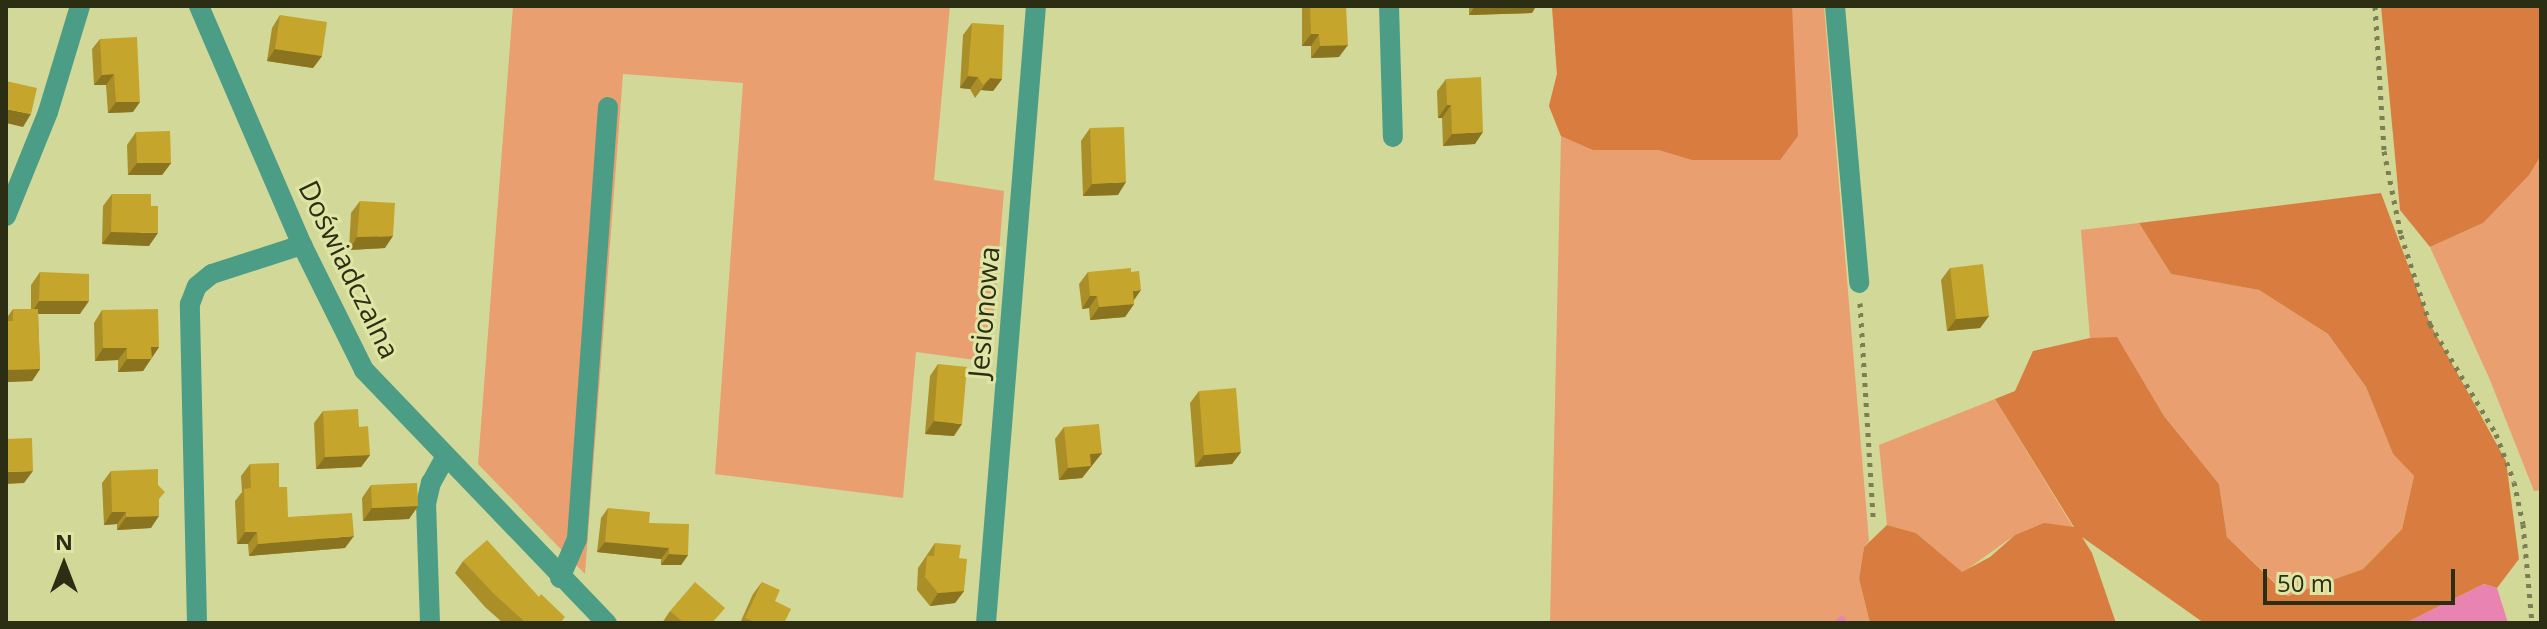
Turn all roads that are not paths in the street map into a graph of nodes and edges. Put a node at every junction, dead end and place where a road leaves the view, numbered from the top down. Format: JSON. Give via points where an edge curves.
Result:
{"nodes":[{"id":1,"x":80,"y":6,"type":"edge"},
{"id":2,"x":199,"y":6,"type":"edge"},
{"id":3,"x":1036,"y":6,"type":"edge"},
{"id":4,"x":1389,"y":6,"type":"edge"},
{"id":5,"x":1835,"y":6,"type":"edge"},
{"id":6,"x":608,"y":107,"type":"dead end"},
{"id":7,"x":1393,"y":137,"type":"dead end"},
{"id":8,"x":6,"y":216,"type":"edge"},
{"id":9,"x":302,"y":245,"type":"junction"},
{"id":10,"x":1859,"y":283,"type":"road end"},
{"id":11,"x":445,"y":458,"type":"junction"},
{"id":12,"x":560,"y":578,"type":"junction"},
{"id":13,"x":197,"y":623,"type":"edge"},
{"id":14,"x":430,"y":623,"type":"edge"},
{"id":15,"x":607,"y":623,"type":"edge"},
{"id":16,"x":986,"y":623,"type":"edge"}],
"edges":[{"from":1,"to":8,"type":"street","via":[[48,112]]},
{"from":2,"to":9,"type":"street","name":"Doświadczalna"},
{"from":3,"to":16,"type":"street","name":"Jesionowa"},
{"from":4,"to":7,"type":"street"},
{"from":5,"to":10,"type":"street"},
{"from":6,"to":12,"type":"street","via":[[577,539]]},
{"from":9,"to":11,"type":"street","name":"Doświadczalna","via":[[364,370]]},
{"from":9,"to":13,"type":"street","via":[[212,274],[197,286],[190,304]]},
{"from":11,"to":12,"type":"street","name":"Doświadczalna"},
{"from":11,"to":14,"type":"street","via":[[426,504]]},
{"from":12,"to":15,"type":"street","name":"Doświadczalna"}]}
